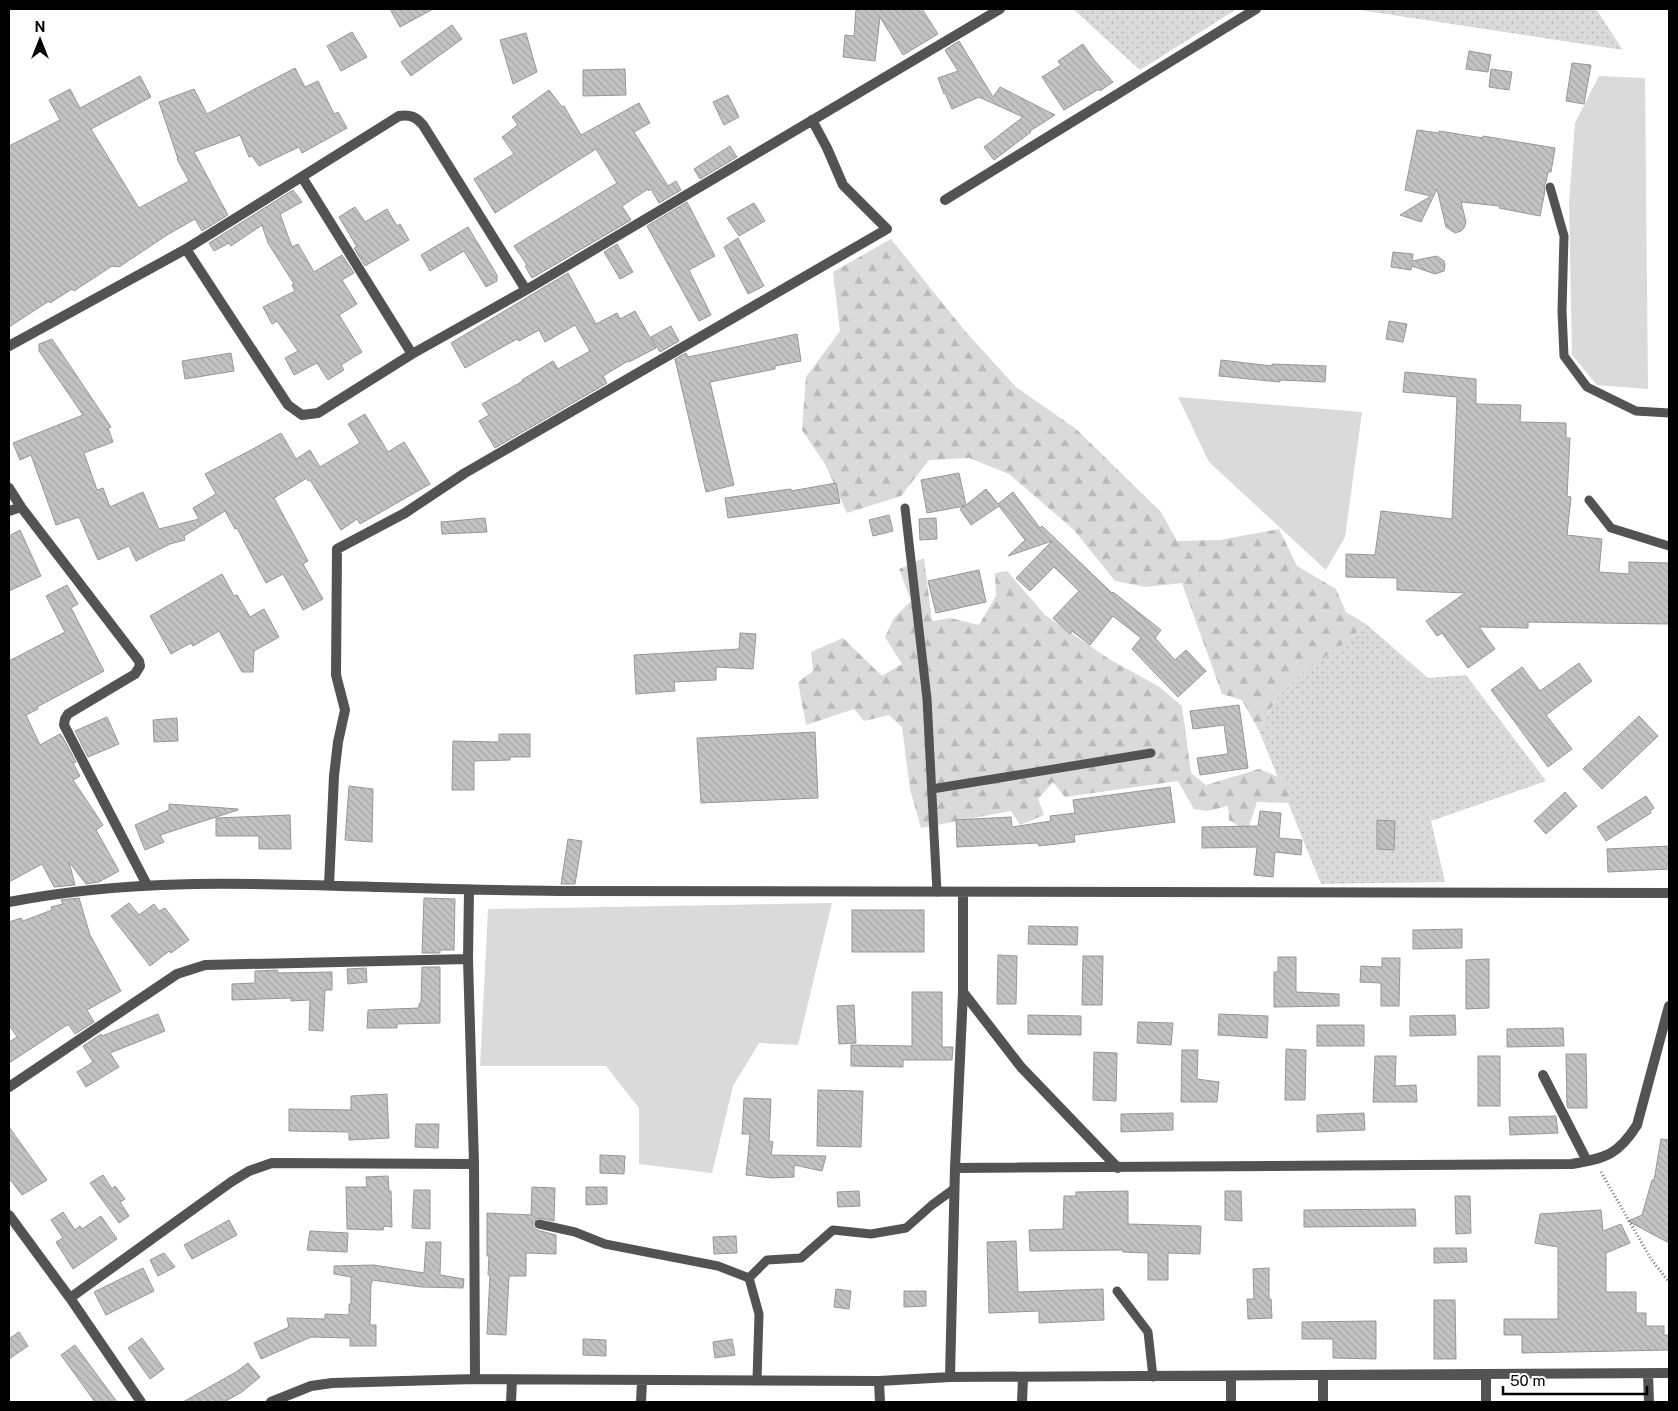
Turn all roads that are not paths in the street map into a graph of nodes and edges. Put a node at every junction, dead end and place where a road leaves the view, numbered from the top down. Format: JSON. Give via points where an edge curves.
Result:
{"nodes":[{"id":1,"x":1000,"y":9,"type":"edge"},
{"id":2,"x":1256,"y":9,"type":"edge"},
{"id":3,"x":812,"y":120,"type":"junction"},
{"id":4,"x":302,"y":178,"type":"junction"},
{"id":5,"x":1550,"y":187,"type":"dead end"},
{"id":6,"x":945,"y":200,"type":"dead end"},
{"id":7,"x":186,"y":249,"type":"junction"},
{"id":8,"x":526,"y":290,"type":"junction"},
{"id":9,"x":9,"y":346,"type":"edge"},
{"id":10,"x":412,"y":354,"type":"junction"},
{"id":11,"x":1669,"y":413,"type":"edge"},
{"id":12,"x":9,"y":488,"type":"edge"},
{"id":13,"x":1589,"y":500,"type":"dead end"},
{"id":14,"x":21,"y":507,"type":"junction"},
{"id":15,"x":904,"y":508,"type":"dead end"},
{"id":16,"x":9,"y":511,"type":"edge"},
{"id":17,"x":1669,"y":546,"type":"edge"},
{"id":18,"x":1150,"y":753,"type":"dead end"},
{"id":19,"x":932,"y":789,"type":"junction"},
{"id":20,"x":147,"y":885,"type":"junction"},
{"id":21,"x":329,"y":885,"type":"junction"},
{"id":22,"x":469,"y":890,"type":"junction"},
{"id":23,"x":937,"y":892,"type":"junction"},
{"id":24,"x":963,"y":892,"type":"junction"},
{"id":25,"x":1669,"y":893,"type":"edge"},
{"id":26,"x":9,"y":902,"type":"edge"},
{"id":27,"x":468,"y":958,"type":"junction"},
{"id":28,"x":963,"y":992,"type":"junction"},
{"id":29,"x":1669,"y":1006,"type":"edge"},
{"id":30,"x":1542,"y":1075,"type":"dead end"},
{"id":31,"x":9,"y":1087,"type":"edge"},
{"id":32,"x":1591,"y":1161,"type":"junction"},
{"id":33,"x":474,"y":1164,"type":"junction"},
{"id":34,"x":955,"y":1168,"type":"junction"},
{"id":35,"x":1118,"y":1168,"type":"junction"},
{"id":36,"x":954,"y":1189,"type":"junction"},
{"id":37,"x":9,"y":1215,"type":"edge"},
{"id":38,"x":539,"y":1224,"type":"dead end"},
{"id":39,"x":749,"y":1278,"type":"junction"},
{"id":40,"x":1117,"y":1291,"type":"dead end"},
{"id":41,"x":70,"y":1298,"type":"junction"},
{"id":42,"x":1669,"y":1373,"type":"edge"},
{"id":43,"x":1648,"y":1374,"type":"junction"},
{"id":44,"x":1486,"y":1375,"type":"junction"},
{"id":45,"x":1323,"y":1376,"type":"junction"},
{"id":46,"x":950,"y":1377,"type":"junction"},
{"id":47,"x":1153,"y":1377,"type":"junction"},
{"id":48,"x":1231,"y":1377,"type":"junction"},
{"id":49,"x":1023,"y":1378,"type":"junction"},
{"id":50,"x":475,"y":1379,"type":"junction"},
{"id":51,"x":512,"y":1380,"type":"junction"},
{"id":52,"x":757,"y":1380,"type":"junction"},
{"id":53,"x":642,"y":1381,"type":"junction"},
{"id":54,"x":879,"y":1381,"type":"junction"},
{"id":55,"x":141,"y":1402,"type":"edge"},
{"id":56,"x":271,"y":1402,"type":"edge"},
{"id":57,"x":511,"y":1402,"type":"edge"},
{"id":58,"x":641,"y":1402,"type":"edge"},
{"id":59,"x":880,"y":1402,"type":"edge"},
{"id":60,"x":1022,"y":1402,"type":"edge"},
{"id":61,"x":1231,"y":1402,"type":"edge"},
{"id":62,"x":1322,"y":1402,"type":"edge"},
{"id":63,"x":1486,"y":1402,"type":"edge"},
{"id":64,"x":1649,"y":1402,"type":"edge"}],
"edges":[{"from":1,"to":3,"type":"street"},
{"from":2,"to":6,"type":"street"},
{"from":3,"to":8,"type":"street"},
{"from":3,"to":21,"type":"street","via":[[843,185],[887,229],[465,473],[405,513],[337,549],[336,675],[345,710],[334,776]]},
{"from":4,"to":7,"type":"street"},
{"from":4,"to":8,"type":"street","via":[[399,116],[414,116],[423,125]]},
{"from":4,"to":10,"type":"street"},
{"from":5,"to":11,"type":"lane","via":[[1564,236],[1564,356],[1586,387],[1636,411]]},
{"from":7,"to":9,"type":"street"},
{"from":7,"to":10,"type":"street","via":[[288,405],[302,415],[318,413]]},
{"from":8,"to":10,"type":"street"},
{"from":12,"to":14,"type":"street"},
{"from":13,"to":17,"type":"lane","via":[[1611,528]]},
{"from":14,"to":16,"type":"street"},
{"from":14,"to":20,"type":"street","via":[[139,661],[140,666],[134,674],[68,714],[64,725]]},
{"from":15,"to":19,"type":"lane","via":[[928,699]]},
{"from":18,"to":19,"type":"lane"},
{"from":19,"to":23,"type":"lane"},
{"from":20,"to":21,"type":"street"},
{"from":20,"to":26,"type":"street","via":[[37,896]]},
{"from":21,"to":22,"type":"street"},
{"from":22,"to":23,"type":"street"},
{"from":22,"to":27,"type":"street"},
{"from":23,"to":24,"type":"street"},
{"from":24,"to":25,"type":"street"},
{"from":24,"to":28,"type":"street"},
{"from":27,"to":31,"type":"street","via":[[205,964],[177,974]]},
{"from":27,"to":33,"type":"street"},
{"from":28,"to":34,"type":"street"},
{"from":28,"to":35,"type":"street","via":[[1021,1068]]},
{"from":29,"to":32,"type":"street","via":[[1637,1125],[1627,1140],[1611,1154]]},
{"from":30,"to":32,"type":"street"},
{"from":32,"to":35,"type":"street","via":[[1572,1164]]},
{"from":33,"to":41,"type":"street","via":[[272,1163],[231,1182]]},
{"from":33,"to":50,"type":"street"},
{"from":34,"to":35,"type":"street"},
{"from":34,"to":36,"type":"street"},
{"from":36,"to":39,"type":"lane","via":[[906,1228],[871,1234],[834,1230],[801,1258],[768,1260]]},
{"from":36,"to":46,"type":"street"},
{"from":37,"to":41,"type":"street"},
{"from":38,"to":39,"type":"lane","via":[[575,1232],[605,1244],[718,1266]]},
{"from":39,"to":52,"type":"lane","via":[[759,1314]]},
{"from":40,"to":47,"type":"lane","via":[[1148,1332]]},
{"from":41,"to":55,"type":"street"},
{"from":42,"to":43,"type":"street"},
{"from":43,"to":44,"type":"street"},
{"from":43,"to":64,"type":"street"},
{"from":44,"to":45,"type":"street"},
{"from":44,"to":63,"type":"street"},
{"from":45,"to":48,"type":"street"},
{"from":45,"to":62,"type":"street"},
{"from":46,"to":49,"type":"street"},
{"from":46,"to":54,"type":"street"},
{"from":47,"to":48,"type":"street"},
{"from":47,"to":49,"type":"street"},
{"from":48,"to":61,"type":"street"},
{"from":49,"to":60,"type":"street"},
{"from":50,"to":51,"type":"street"},
{"from":50,"to":56,"type":"street","via":[[318,1385]]},
{"from":51,"to":53,"type":"street"},
{"from":51,"to":57,"type":"street"},
{"from":52,"to":53,"type":"street"},
{"from":52,"to":54,"type":"street"},
{"from":53,"to":58,"type":"street"},
{"from":54,"to":59,"type":"street"}]}
